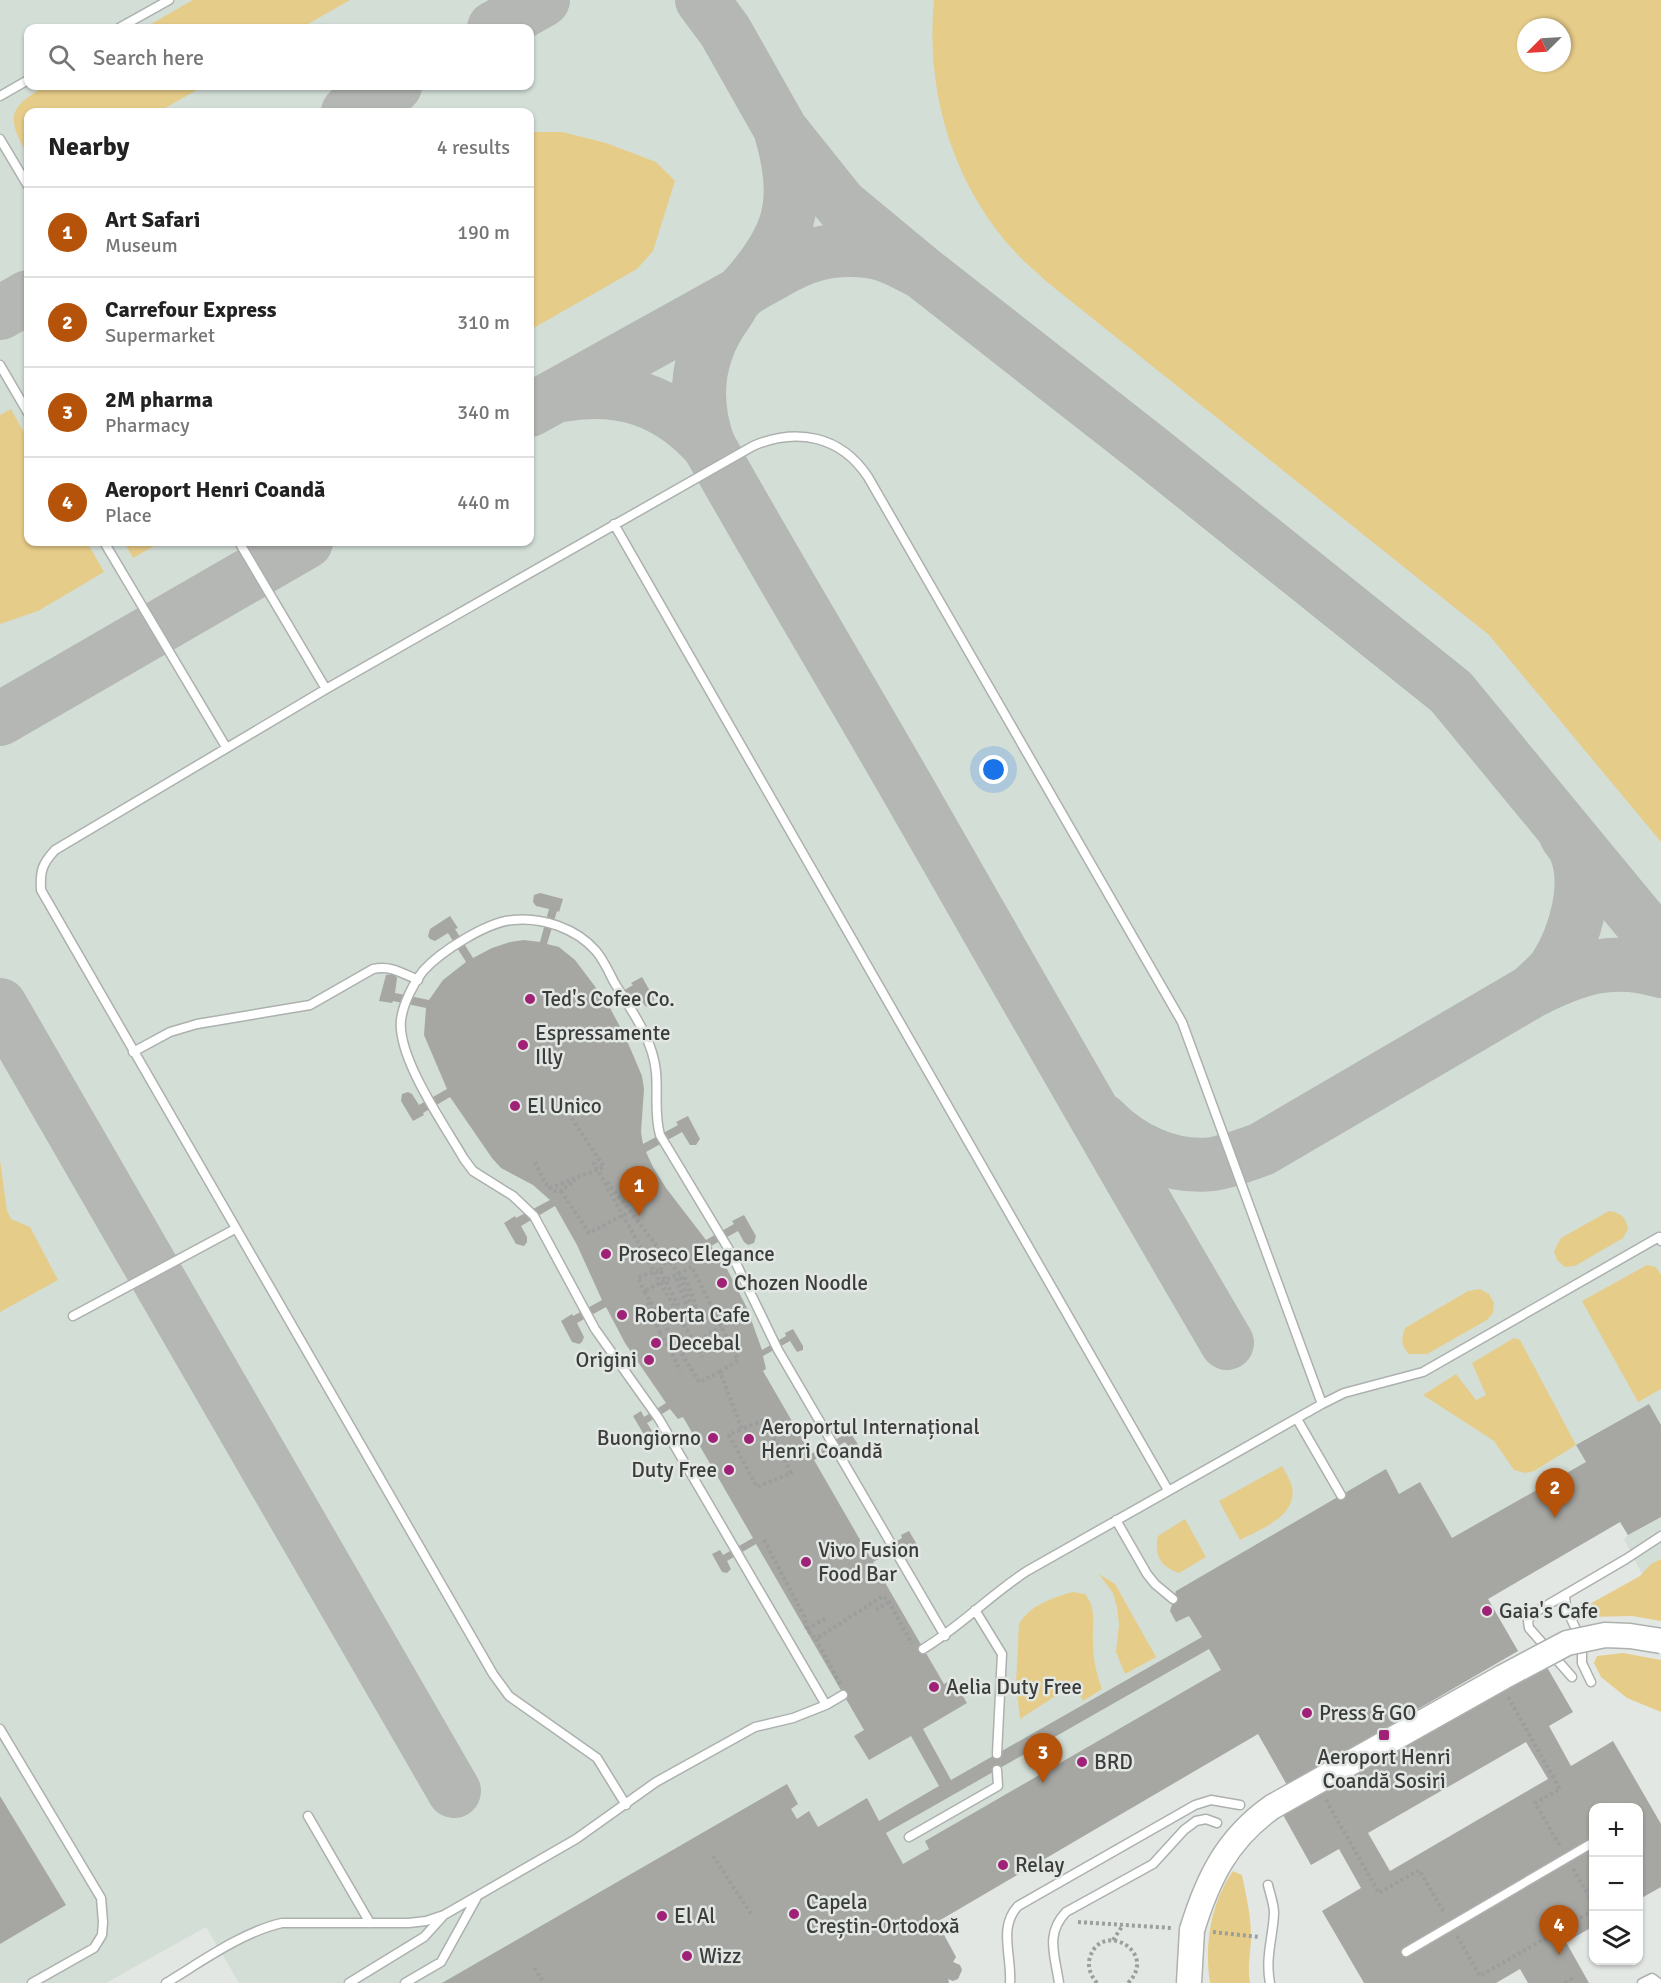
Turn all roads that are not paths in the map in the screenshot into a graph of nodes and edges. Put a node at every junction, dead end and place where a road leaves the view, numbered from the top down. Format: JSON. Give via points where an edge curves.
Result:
{"nodes":[{"id":1,"x":169,"y":0,"type":"edge"},
{"id":2,"x":126,"y":24,"type":"edge"},
{"id":3,"x":24,"y":82,"type":"edge"},
{"id":4,"x":0,"y":96,"type":"edge"},
{"id":5,"x":0,"y":139,"type":"edge"},
{"id":6,"x":24,"y":179,"type":"edge"},
{"id":7,"x":0,"y":365,"type":"edge"},
{"id":8,"x":24,"y":406,"type":"edge"},
{"id":9,"x":614,"y":525,"type":"junction"},
{"id":10,"x":106,"y":546,"type":"edge"},
{"id":11,"x":241,"y":546,"type":"edge"},
{"id":12,"x":326,"y":689,"type":"junction"},
{"id":13,"x":226,"y":747,"type":"junction"},
{"id":14,"x":418,"y":980,"type":"junction"},
{"id":15,"x":133,"y":1052,"type":"junction"},
{"id":16,"x":235,"y":1229,"type":"junction"},
{"id":17,"x":1661,"y":1241,"type":"edge"},
{"id":18,"x":73,"y":1316,"type":"dead end"},
{"id":19,"x":1322,"y":1404,"type":"junction"},
{"id":20,"x":1297,"y":1419,"type":"junction"},
{"id":21,"x":1168,"y":1490,"type":"junction"},
{"id":22,"x":1341,"y":1495,"type":"dead end"},
{"id":23,"x":1116,"y":1520,"type":"junction"},
{"id":24,"x":1661,"y":1536,"type":"edge"},
{"id":25,"x":1565,"y":1595,"type":"junction"},
{"id":26,"x":1173,"y":1599,"type":"dead end"},
{"id":27,"x":975,"y":1610,"type":"junction"},
{"id":28,"x":945,"y":1636,"type":"junction"},
{"id":29,"x":1661,"y":1641,"type":"edge"},
{"id":30,"x":918,"y":1648,"type":"road end"},
{"id":31,"x":1572,"y":1677,"type":"dead end"},
{"id":32,"x":1591,"y":1682,"type":"dead end"},
{"id":33,"x":843,"y":1695,"type":"dead end"},
{"id":34,"x":826,"y":1705,"type":"junction"},
{"id":35,"x":0,"y":1729,"type":"edge"},
{"id":36,"x":998,"y":1754,"type":"dead end"},
{"id":37,"x":997,"y":1770,"type":"dead end"},
{"id":38,"x":626,"y":1805,"type":"junction"},
{"id":39,"x":1240,"y":1805,"type":"dead end"},
{"id":40,"x":308,"y":1816,"type":"dead end"},
{"id":41,"x":1217,"y":1823,"type":"dead end"},
{"id":42,"x":909,"y":1837,"type":"dead end"},
{"id":43,"x":1589,"y":1844,"type":"edge"},
{"id":44,"x":1268,"y":1885,"type":"dead end"},
{"id":45,"x":478,"y":1895,"type":"junction"},
{"id":46,"x":444,"y":1915,"type":"junction"},
{"id":47,"x":370,"y":1923,"type":"junction"},
{"id":48,"x":1406,"y":1952,"type":"dead end"},
{"id":49,"x":32,"y":1983,"type":"edge"},
{"id":50,"x":166,"y":1983,"type":"edge"},
{"id":51,"x":349,"y":1983,"type":"edge"},
{"id":52,"x":405,"y":1983,"type":"edge"},
{"id":53,"x":1010,"y":1983,"type":"edge"},
{"id":54,"x":1059,"y":1983,"type":"edge"},
{"id":55,"x":1189,"y":1983,"type":"edge"},
{"id":56,"x":1270,"y":1983,"type":"edge"},
{"id":57,"x":1642,"y":1983,"type":"edge"},
{"id":58,"x":1659,"y":1983,"type":"edge"}],
"edges":[{"from":1,"to":2,"type":"lane"},
{"from":3,"to":4,"type":"lane"},
{"from":5,"to":6,"type":"lane"},
{"from":7,"to":8,"type":"lane"},
{"from":9,"to":12,"type":"lane"},
{"from":9,"to":19,"type":"lane","via":[[770,439],[800,436],[826,441],[861,466],[1182,1022]]},
{"from":9,"to":21,"type":"lane"},
{"from":10,"to":13,"type":"lane"},
{"from":11,"to":12,"type":"lane"},
{"from":12,"to":13,"type":"lane"},
{"from":13,"to":15,"type":"lane","via":[[70,839],[46,860],[40,873],[41,890],[48,904]]},
{"from":14,"to":15,"type":"lane","via":[[390,967],[373,969],[310,1005],[197,1024],[170,1032]]},
{"from":14,"to":28,"type":"lane","via":[[447,951],[485,928],[512,920],[560,926],[597,951],[653,1055],[660,1135],[731,1254],[784,1360]]},
{"from":14,"to":34,"type":"lane","via":[[410,991],[401,1020],[402,1042],[410,1065],[473,1171],[513,1196],[534,1216],[595,1329],[659,1419]]},
{"from":15,"to":16,"type":"lane"},
{"from":16,"to":18,"type":"lane"},
{"from":16,"to":38,"type":"lane","via":[[493,1674],[509,1696],[597,1758]]},
{"from":17,"to":19,"type":"lane","via":[[1659,1237],[1423,1372],[1344,1393]]},
{"from":19,"to":20,"type":"lane"},
{"from":20,"to":21,"type":"lane"},
{"from":20,"to":22,"type":"lane"},
{"from":21,"to":23,"type":"lane"},
{"from":23,"to":26,"type":"lane","via":[[1147,1574]]},
{"from":23,"to":27,"type":"lane","via":[[1018,1576]]},
{"from":24,"to":25,"type":"lane"},
{"from":25,"to":31,"type":"lane","via":[[1538,1610],[1528,1621],[1529,1628]]},
{"from":25,"to":32,"type":"lane"},
{"from":27,"to":28,"type":"lane"},
{"from":27,"to":36,"type":"lane","via":[[1002,1654]]},
{"from":28,"to":30,"type":"lane"},
{"from":29,"to":55,"type":"street","bridge":true,"via":[[1605,1635],[1567,1643],[1254,1820],[1237,1837],[1208,1883],[1192,1930]]},
{"from":33,"to":34,"type":"lane"},
{"from":34,"to":38,"type":"lane","via":[[755,1727],[657,1782]]},
{"from":35,"to":49,"type":"lane","via":[[101,1898],[102,1935],[94,1948]]},
{"from":37,"to":42,"type":"lane","via":[[998,1786]]},
{"from":38,"to":45,"type":"lane","via":[[576,1839]]},
{"from":39,"to":53,"type":"lane","via":[[1211,1800],[1195,1805],[1018,1906],[1010,1914],[1006,1931]]},
{"from":40,"to":47,"type":"lane"},
{"from":41,"to":54,"type":"lane","via":[[1196,1821],[1153,1864],[1066,1912],[1053,1931]]},
{"from":43,"to":48,"type":"lane"},
{"from":44,"to":56,"type":"lane","via":[[1274,1911]]},
{"from":45,"to":46,"type":"lane"},
{"from":45,"to":52,"type":"lane","via":[[441,1962]]},
{"from":46,"to":47,"type":"lane","via":[[409,1923]]},
{"from":46,"to":51,"type":"lane","via":[[424,1937]]},
{"from":47,"to":50,"type":"lane","via":[[268,1926]]},
{"from":57,"to":58,"type":"lane","via":[[1652,1978]]}]}
